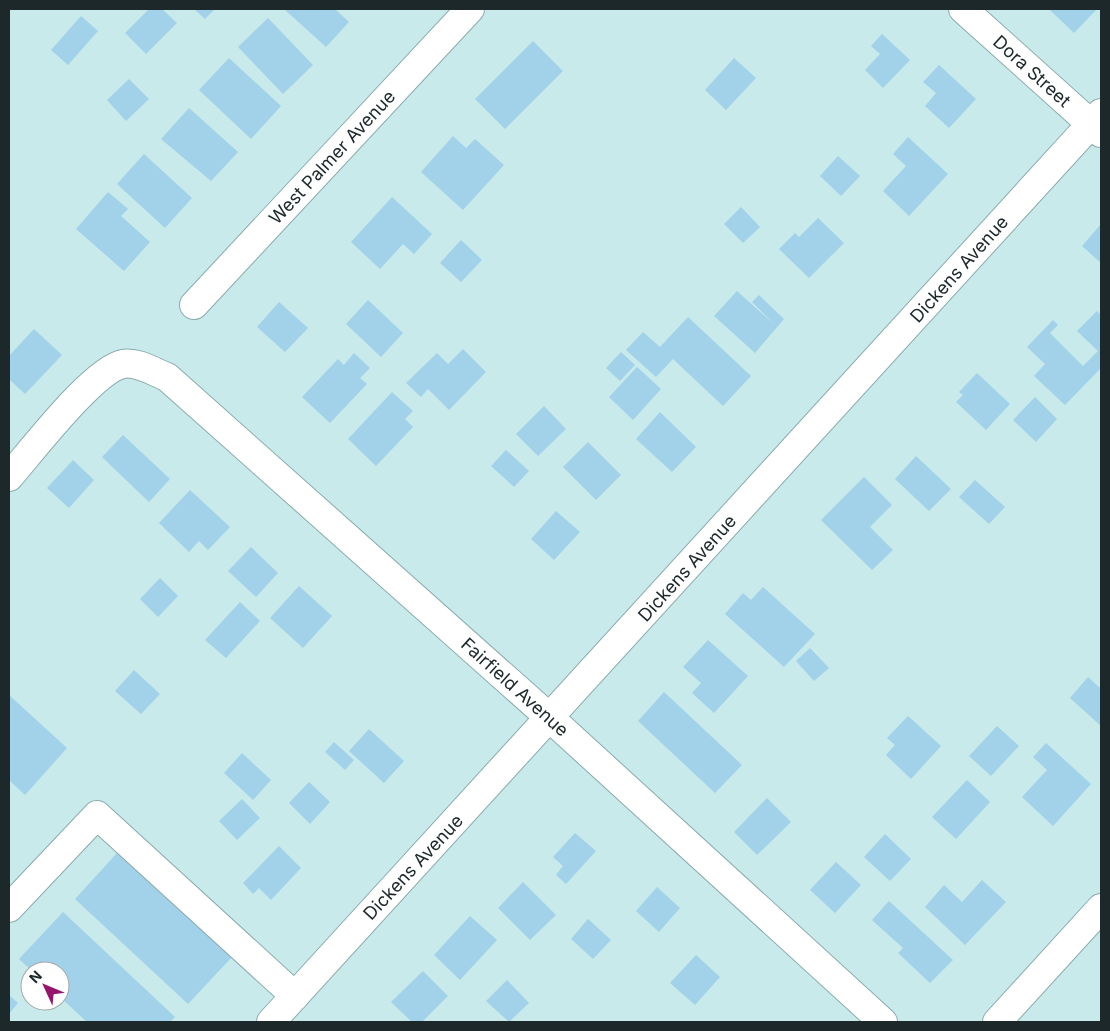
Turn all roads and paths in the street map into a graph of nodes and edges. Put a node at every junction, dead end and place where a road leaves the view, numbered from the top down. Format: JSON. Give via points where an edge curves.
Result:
{"nodes":[{"id":1,"x":470,"y":9,"type":"edge"},
{"id":2,"x":963,"y":9,"type":"edge"},
{"id":3,"x":1098,"y":123,"type":"edge"},
{"id":4,"x":194,"y":305,"type":"dead end"},
{"id":5,"x":9,"y":477,"type":"edge"},
{"id":6,"x":550,"y":718,"type":"junction"},
{"id":7,"x":9,"y":908,"type":"edge"},
{"id":8,"x":1101,"y":908,"type":"edge"},
{"id":9,"x":295,"y":996,"type":"junction"},
{"id":10,"x":271,"y":1022,"type":"edge"},
{"id":11,"x":883,"y":1022,"type":"edge"},
{"id":12,"x":996,"y":1022,"type":"edge"}],
"edges":[{"from":1,"to":4,"type":"street","name":"West Palmer Avenue"},
{"from":2,"to":3,"type":"street","name":"Dora Street"},
{"from":3,"to":6,"type":"street","name":"Dickens Avenue"},
{"from":5,"to":6,"type":"street","name":"Fairfield Avenue","via":[[97,377],[122,364],[137,365],[167,377]]},
{"from":6,"to":9,"type":"street","name":"Dickens Avenue"},
{"from":6,"to":11,"type":"street","name":"Fairfield Avenue"},
{"from":7,"to":9,"type":"street","via":[[97,815]]},
{"from":8,"to":12,"type":"street"},
{"from":9,"to":10,"type":"street","name":"Dickens Avenue"}]}
